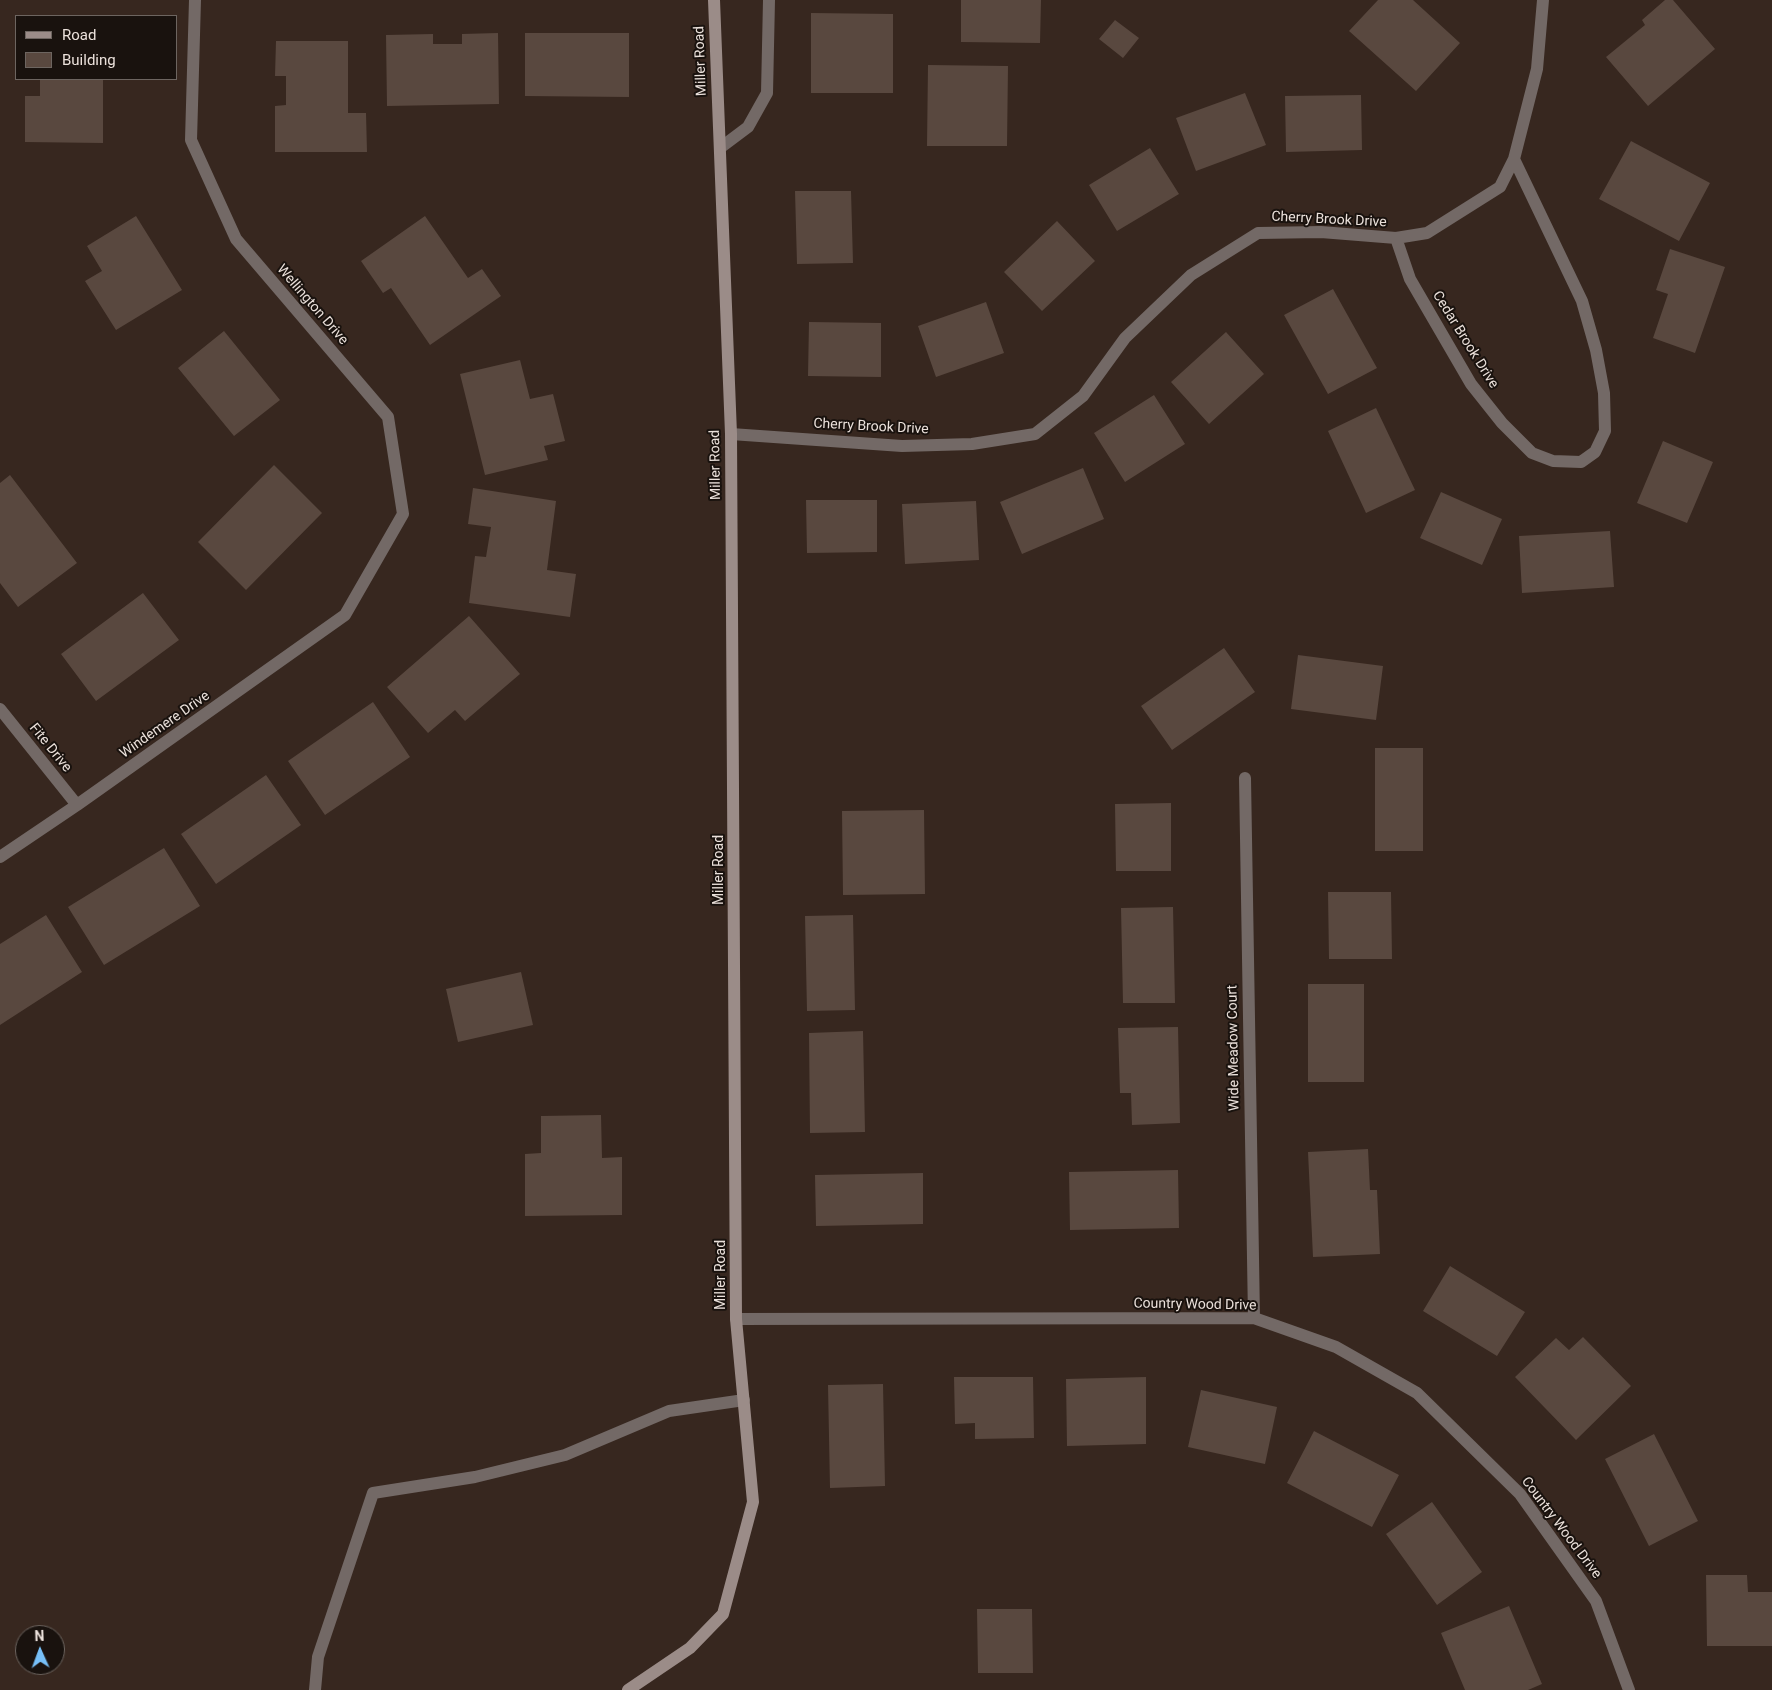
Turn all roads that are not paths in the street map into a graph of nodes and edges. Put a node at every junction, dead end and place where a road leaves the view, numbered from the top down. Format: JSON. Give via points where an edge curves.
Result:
{"nodes":[{"id":1,"x":195,"y":0,"type":"edge"},
{"id":2,"x":714,"y":0,"type":"edge"},
{"id":3,"x":769,"y":0,"type":"edge"},
{"id":4,"x":1542,"y":0,"type":"edge"},
{"id":5,"x":720,"y":148,"type":"junction"},
{"id":6,"x":1514,"y":159,"type":"junction"},
{"id":7,"x":1396,"y":238,"type":"junction"},
{"id":8,"x":731,"y":434,"type":"junction"},
{"id":9,"x":345,"y":615,"type":"joint"},
{"id":10,"x":0,"y":709,"type":"edge"},
{"id":11,"x":1244,"y":778,"type":"dead end"},
{"id":12,"x":77,"y":805,"type":"junction"},
{"id":13,"x":0,"y":857,"type":"edge"},
{"id":14,"x":1254,"y":1318,"type":"junction"},
{"id":15,"x":736,"y":1319,"type":"junction"},
{"id":16,"x":744,"y":1400,"type":"junction"},
{"id":17,"x":315,"y":1690,"type":"edge"},
{"id":18,"x":628,"y":1690,"type":"edge"},
{"id":19,"x":1628,"y":1690,"type":"edge"}],
"edges":[{"from":1,"to":9,"type":"street","name":"Wellington Drive","via":[[191,140],[236,239],[388,417],[403,514]]},
{"from":2,"to":5,"type":"street","name":"Miller Road"},
{"from":3,"to":5,"type":"street","via":[[767,93],[748,127]]},
{"from":4,"to":6,"type":"street","name":"Cherry Brook Drive","via":[[1537,69]]},
{"from":5,"to":8,"type":"street","name":"Miller Road"},
{"from":6,"to":7,"type":"street","name":"Cherry Brook Drive","via":[[1500,187],[1427,233]]},
{"from":6,"to":7,"type":"street","name":"Cedar Brook Drive","via":[[1582,301],[1596,350],[1604,393],[1605,431],[1595,452],[1581,462],[1552,462],[1532,453],[1502,423],[1470,384],[1410,279]]},
{"from":7,"to":8,"type":"street","name":"Cherry Brook Drive","via":[[1321,232],[1258,233],[1191,274],[1125,338],[1083,396],[1035,434],[972,444],[902,446]]},
{"from":8,"to":15,"type":"street","name":"Miller Road"},
{"from":9,"to":12,"type":"street","name":"Windemere Drive"},
{"from":10,"to":12,"type":"street","name":"Fite Drive"},
{"from":11,"to":14,"type":"street","name":"Wide Meadow Court"},
{"from":12,"to":13,"type":"street","name":"Windemere Drive"},
{"from":14,"to":15,"type":"street","name":"Country Wood Drive"},
{"from":14,"to":19,"type":"street","name":"Country Wood Drive","via":[[1336,1346],[1417,1393],[1520,1494],[1596,1601]]},
{"from":15,"to":16,"type":"street","name":"Miller Road"},
{"from":16,"to":17,"type":"street","via":[[669,1411],[565,1455],[476,1477],[373,1494],[318,1657]]},
{"from":16,"to":18,"type":"street","name":"Miller Road","via":[[753,1502],[723,1614],[690,1648]]}]}
